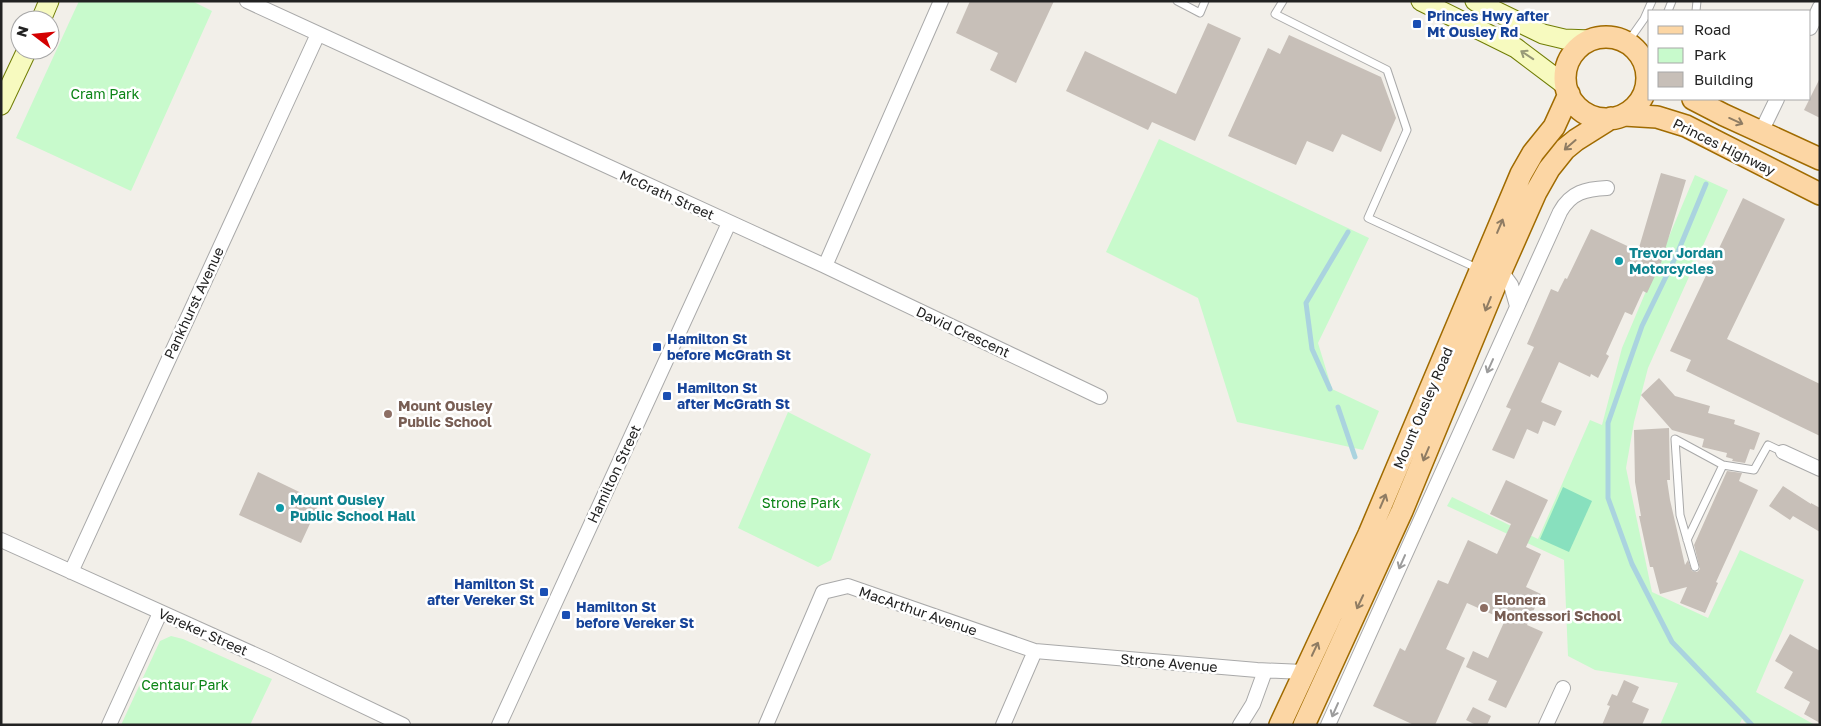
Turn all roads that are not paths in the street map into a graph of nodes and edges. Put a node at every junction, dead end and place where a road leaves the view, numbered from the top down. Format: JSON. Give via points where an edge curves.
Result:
{"nodes":[{"id":1,"x":247,"y":1,"type":"edge"},
{"id":2,"x":941,"y":1,"type":"edge"},
{"id":3,"x":1177,"y":1,"type":"edge"},
{"id":4,"x":1205,"y":1,"type":"edge"},
{"id":5,"x":1283,"y":1,"type":"edge"},
{"id":6,"x":1421,"y":1,"type":"edge"},
{"id":7,"x":1475,"y":1,"type":"edge"},
{"id":8,"x":1652,"y":1,"type":"edge"},
{"id":9,"x":1820,"y":7,"type":"edge"},
{"id":10,"x":1811,"y":26,"type":"edge"},
{"id":11,"x":318,"y":34,"type":"junction"},
{"id":12,"x":1592,"y":40,"type":"junction"},
{"id":13,"x":1627,"y":43,"type":"junction"},
{"id":14,"x":22,"y":60,"type":"edge"},
{"id":15,"x":1648,"y":66,"type":"edge"},
{"id":16,"x":1567,"y":89,"type":"junction"},
{"id":17,"x":1695,"y":100,"type":"edge"},
{"id":18,"x":1777,"y":100,"type":"edge"},
{"id":19,"x":1,"y":105,"type":"edge"},
{"id":20,"x":1618,"y":116,"type":"junction"},
{"id":21,"x":1761,"y":132,"type":"junction"},
{"id":22,"x":1820,"y":159,"type":"edge"},
{"id":23,"x":1608,"y":188,"type":"dead end"},
{"id":24,"x":1820,"y":194,"type":"edge"},
{"id":25,"x":730,"y":223,"type":"junction"},
{"id":26,"x":825,"y":266,"type":"junction"},
{"id":27,"x":1491,"y":271,"type":"junction"},
{"id":28,"x":1517,"y":306,"type":"junction"},
{"id":29,"x":1100,"y":397,"type":"dead end"},
{"id":30,"x":1783,"y":452,"type":"joint"},
{"id":31,"x":1723,"y":465,"type":"junction"},
{"id":32,"x":1820,"y":469,"type":"edge"},
{"id":33,"x":1,"y":540,"type":"edge"},
{"id":34,"x":1687,"y":540,"type":"junction"},
{"id":35,"x":1695,"y":567,"type":"dead end"},
{"id":36,"x":70,"y":572,"type":"junction"},
{"id":37,"x":160,"y":613,"type":"junction"},
{"id":38,"x":1035,"y":651,"type":"junction"},
{"id":39,"x":1265,"y":671,"type":"junction"},
{"id":40,"x":1304,"y":672,"type":"junction"},
{"id":41,"x":1562,"y":688,"type":"dead end"},
{"id":42,"x":108,"y":725,"type":"edge"},
{"id":43,"x":403,"y":725,"type":"edge"},
{"id":44,"x":499,"y":725,"type":"edge"},
{"id":45,"x":766,"y":725,"type":"edge"},
{"id":46,"x":1002,"y":725,"type":"edge"},
{"id":47,"x":1240,"y":725,"type":"edge"},
{"id":48,"x":1280,"y":725,"type":"edge"},
{"id":49,"x":1304,"y":725,"type":"edge"},
{"id":50,"x":1328,"y":725,"type":"edge"},
{"id":51,"x":1546,"y":725,"type":"edge"}],
"edges":[{"from":1,"to":11,"type":"street","name":"McGrath Street"},
{"from":2,"to":26,"type":"street"},
{"from":3,"to":4,"type":"lane","via":[[1200,13]]},
{"from":5,"to":27,"type":"lane","via":[[1276,14],[1387,70],[1407,130],[1368,218]]},
{"from":16,"to":6,"type":"main road","one_way":true,"via":[[1516,48]]},
{"from":7,"to":12,"type":"main road","via":[[1543,34]]},
{"from":8,"to":13,"type":"lane"},
{"from":9,"to":10,"type":"street"},
{"from":11,"to":25,"type":"street","name":"McGrath Street"},
{"from":11,"to":36,"type":"street","name":"Pankhurst Avenue"},
{"from":12,"to":13,"type":"main road","via":[[1616,38]]},
{"from":12,"to":16,"type":"main road","via":[[1572,56],[1567,69]]},
{"from":13,"to":15,"type":"main road"},
{"from":14,"to":19,"type":"main road"},
{"from":15,"to":20,"type":"main road","via":[[1642,98],[1634,108]]},
{"from":16,"to":20,"type":"main road","via":[[1585,113],[1597,118]]},
{"from":27,"to":16,"type":"main road","name":"Mount Ousley Road","one_way":true,"via":[[1527,163],[1554,127]]},
{"from":17,"to":21,"type":"main road","name":"Princes Highway","one_way":true},
{"from":18,"to":21,"type":"street"},
{"from":20,"to":24,"type":"main road","name":"Princes Highway","via":[[1649,116],[1679,123]]},
{"from":20,"to":27,"type":"main road","name":"Mount Ousley Road","one_way":true,"via":[[1565,149],[1549,169]]},
{"from":21,"to":22,"type":"main road","name":"Princes Highway"},
{"from":23,"to":28,"type":"street","via":[[1578,192],[1564,203]]},
{"from":25,"to":26,"type":"street","name":"McGrath Street"},
{"from":25,"to":44,"type":"street","name":"Hamilton Street"},
{"from":26,"to":29,"type":"street","name":"David Crescent"},
{"from":27,"to":28,"type":"street","via":[[1511,285]]},
{"from":40,"to":27,"type":"main road","name":"Mount Ousley Road","one_way":true},
{"from":27,"to":49,"type":"main road","name":"Mount Ousley Road","one_way":true,"via":[[1402,511]]},
{"from":28,"to":50,"type":"street","one_way":true},
{"from":30,"to":31,"type":"lane","via":[[1768,445],[1754,470]]},
{"from":30,"to":32,"type":"street"},
{"from":31,"to":34,"type":"lane"},
{"from":31,"to":34,"type":"lane","via":[[1675,439],[1680,515]]},
{"from":33,"to":36,"type":"street","name":"Vereker Street"},
{"from":34,"to":35,"type":"lane"},
{"from":36,"to":37,"type":"street","name":"Vereker Street"},
{"from":37,"to":42,"type":"street"},
{"from":37,"to":43,"type":"street","name":"Vereker Street"},
{"from":38,"to":39,"type":"street","name":"Strone Avenue"},
{"from":38,"to":45,"type":"street","name":"MacArthur Avenue","via":[[848,586],[823,592]]},
{"from":38,"to":46,"type":"street"},
{"from":39,"to":40,"type":"street","name":"Strone Avenue"},
{"from":39,"to":47,"type":"street","via":[[1253,704]]},
{"from":40,"to":48,"type":"main road","name":"Mount Ousley Road"},
{"from":41,"to":51,"type":"street"}]}
